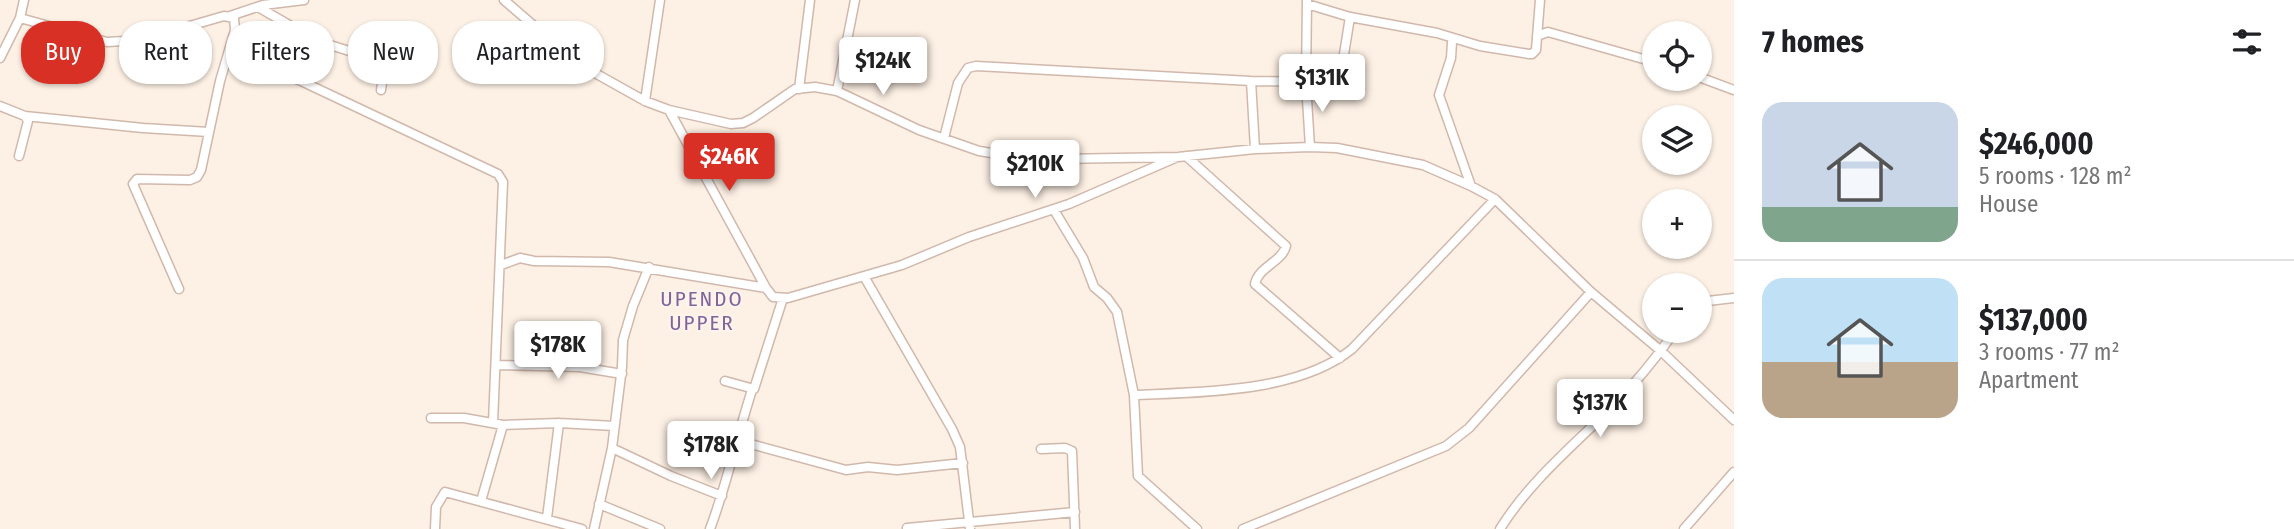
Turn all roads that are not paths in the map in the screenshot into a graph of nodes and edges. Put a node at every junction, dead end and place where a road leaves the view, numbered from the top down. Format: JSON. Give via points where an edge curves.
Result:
{"nodes":[{"id":1,"x":24,"y":0,"type":"edge"},
{"id":2,"x":304,"y":0,"type":"edge"},
{"id":3,"x":504,"y":0,"type":"edge"},
{"id":4,"x":660,"y":0,"type":"edge"},
{"id":5,"x":810,"y":0,"type":"edge"},
{"id":6,"x":855,"y":0,"type":"edge"},
{"id":7,"x":1541,"y":0,"type":"edge"},
{"id":8,"x":1307,"y":2,"type":"edge"},
{"id":9,"x":258,"y":7,"type":"junction"},
{"id":10,"x":230,"y":16,"type":"junction"},
{"id":11,"x":1350,"y":17,"type":"junction"},
{"id":12,"x":20,"y":18,"type":"junction"},
{"id":13,"x":234,"y":21,"type":"edge"},
{"id":14,"x":1537,"y":36,"type":"junction"},
{"id":15,"x":1454,"y":39,"type":"junction"},
{"id":16,"x":0,"y":58,"type":"edge"},
{"id":17,"x":1642,"y":59,"type":"edge"},
{"id":18,"x":226,"y":61,"type":"edge"},
{"id":19,"x":1251,"y":81,"type":"junction"},
{"id":20,"x":1712,"y":82,"type":"edge"},
{"id":21,"x":1306,"y":83,"type":"junction"},
{"id":22,"x":307,"y":84,"type":"edge"},
{"id":23,"x":799,"y":89,"type":"junction"},
{"id":24,"x":381,"y":90,"type":"dead end"},
{"id":25,"x":836,"y":90,"type":"junction"},
{"id":26,"x":1734,"y":90,"type":"edge"},
{"id":27,"x":645,"y":101,"type":"junction"},
{"id":28,"x":0,"y":106,"type":"edge"},
{"id":29,"x":669,"y":110,"type":"junction"},
{"id":30,"x":25,"y":116,"type":"junction"},
{"id":31,"x":209,"y":132,"type":"junction"},
{"id":32,"x":944,"y":138,"type":"junction"},
{"id":33,"x":1310,"y":147,"type":"junction"},
{"id":34,"x":1255,"y":149,"type":"junction"},
{"id":35,"x":19,"y":156,"type":"dead end"},
{"id":36,"x":1182,"y":157,"type":"junction"},
{"id":37,"x":1471,"y":186,"type":"junction"},
{"id":38,"x":1495,"y":199,"type":"junction"},
{"id":39,"x":1054,"y":209,"type":"junction"},
{"id":40,"x":501,"y":265,"type":"junction"},
{"id":41,"x":649,"y":267,"type":"junction"},
{"id":42,"x":865,"y":278,"type":"junction"},
{"id":43,"x":766,"y":288,"type":"junction"},
{"id":44,"x":179,"y":289,"type":"dead end"},
{"id":45,"x":1591,"y":292,"type":"junction"},
{"id":46,"x":783,"y":298,"type":"junction"},
{"id":47,"x":1734,"y":298,"type":"edge"},
{"id":48,"x":1712,"y":301,"type":"edge"},
{"id":49,"x":1667,"y":343,"type":"edge"},
{"id":50,"x":1661,"y":351,"type":"junction"},
{"id":51,"x":1340,"y":358,"type":"junction"},
{"id":52,"x":496,"y":365,"type":"junction"},
{"id":53,"x":622,"y":374,"type":"junction"},
{"id":54,"x":725,"y":381,"type":"dead end"},
{"id":55,"x":752,"y":390,"type":"junction"},
{"id":56,"x":1134,"y":395,"type":"junction"},
{"id":57,"x":431,"y":418,"type":"dead end"},
{"id":58,"x":1734,"y":420,"type":"edge"},
{"id":59,"x":493,"y":423,"type":"junction"},
{"id":60,"x":559,"y":423,"type":"junction"},
{"id":61,"x":503,"y":425,"type":"junction"},
{"id":62,"x":614,"y":426,"type":"junction"},
{"id":63,"x":736,"y":440,"type":"junction"},
{"id":64,"x":612,"y":448,"type":"junction"},
{"id":65,"x":1041,"y":449,"type":"dead end"},
{"id":66,"x":963,"y":463,"type":"junction"},
{"id":67,"x":1734,"y":472,"type":"edge"},
{"id":68,"x":722,"y":496,"type":"junction"},
{"id":69,"x":481,"y":501,"type":"junction"},
{"id":70,"x":599,"y":504,"type":"junction"},
{"id":71,"x":1074,"y":512,"type":"junction"},
{"id":72,"x":547,"y":519,"type":"junction"},
{"id":73,"x":969,"y":525,"type":"edge"},
{"id":74,"x":907,"y":528,"type":"edge"},
{"id":75,"x":435,"y":529,"type":"edge"},
{"id":76,"x":582,"y":529,"type":"edge"},
{"id":77,"x":594,"y":529,"type":"edge"},
{"id":78,"x":660,"y":529,"type":"edge"},
{"id":79,"x":710,"y":529,"type":"edge"},
{"id":80,"x":1075,"y":529,"type":"edge"},
{"id":81,"x":1196,"y":529,"type":"edge"},
{"id":82,"x":1243,"y":529,"type":"edge"},
{"id":83,"x":1500,"y":529,"type":"edge"},
{"id":84,"x":1684,"y":529,"type":"edge"}],
"edges":[{"from":1,"to":12,"type":"street"},
{"from":2,"to":9,"type":"street"},
{"from":3,"to":27,"type":"street","via":[[577,63]]},
{"from":4,"to":27,"type":"street"},
{"from":5,"to":23,"type":"street"},
{"from":6,"to":25,"type":"street"},
{"from":7,"to":14,"type":"street"},
{"from":8,"to":11,"type":"street"},
{"from":8,"to":21,"type":"street"},
{"from":9,"to":10,"type":"street"},
{"from":9,"to":24,"type":"street","via":[[317,41],[385,62]]},
{"from":10,"to":12,"type":"street","via":[[141,40],[107,42]]},
{"from":10,"to":13,"type":"street"},
{"from":11,"to":15,"type":"street"},
{"from":11,"to":21,"type":"street","via":[[1340,79]]},
{"from":12,"to":16,"type":"street"},
{"from":14,"to":15,"type":"street","via":[[1532,54]]},
{"from":14,"to":17,"type":"street","via":[[1548,33]]},
{"from":15,"to":37,"type":"street","via":[[1439,95]]},
{"from":18,"to":31,"type":"street"},
{"from":19,"to":21,"type":"street"},
{"from":19,"to":32,"type":"street","via":[[976,66],[961,76]]},
{"from":19,"to":34,"type":"street"},
{"from":20,"to":26,"type":"street"},
{"from":21,"to":33,"type":"street"},
{"from":22,"to":40,"type":"street","via":[[498,174],[503,182]]},
{"from":23,"to":25,"type":"street"},
{"from":23,"to":29,"type":"street","via":[[743,123]]},
{"from":25,"to":32,"type":"street"},
{"from":27,"to":29,"type":"street"},
{"from":28,"to":30,"type":"street"},
{"from":29,"to":43,"type":"street"},
{"from":30,"to":31,"type":"street"},
{"from":30,"to":35,"type":"street","via":[[27,129]]},
{"from":31,"to":44,"type":"street","via":[[198,177],[136,179],[133,184]]},
{"from":32,"to":36,"type":"street","via":[[1010,156]]},
{"from":33,"to":34,"type":"street"},
{"from":33,"to":37,"type":"street","via":[[1423,165]]},
{"from":34,"to":36,"type":"street"},
{"from":36,"to":39,"type":"street"},
{"from":36,"to":51,"type":"street","via":[[1286,246],[1255,284]]},
{"from":37,"to":38,"type":"street"},
{"from":38,"to":45,"type":"street"},
{"from":38,"to":51,"type":"street"},
{"from":39,"to":42,"type":"street"},
{"from":39,"to":56,"type":"street","via":[[1094,287],[1117,312]]},
{"from":40,"to":41,"type":"street","via":[[520,258]]},
{"from":40,"to":52,"type":"street"},
{"from":41,"to":43,"type":"street"},
{"from":41,"to":53,"type":"street","via":[[623,340]]},
{"from":42,"to":46,"type":"street"},
{"from":42,"to":66,"type":"street","via":[[952,429]]},
{"from":43,"to":46,"type":"street","via":[[773,297]]},
{"from":45,"to":50,"type":"street"},
{"from":45,"to":82,"type":"street","via":[[1469,428],[1446,446]]},
{"from":46,"to":55,"type":"street"},
{"from":47,"to":48,"type":"street"},
{"from":49,"to":50,"type":"street"},
{"from":50,"to":58,"type":"street"},
{"from":50,"to":83,"type":"street","via":[[1609,411],[1542,475]]},
{"from":51,"to":56,"type":"street","via":[[1297,376],[1230,391]]},
{"from":52,"to":53,"type":"street","via":[[580,367]]},
{"from":52,"to":59,"type":"street"},
{"from":53,"to":62,"type":"street"},
{"from":54,"to":55,"type":"street"},
{"from":55,"to":63,"type":"street"},
{"from":56,"to":81,"type":"street","via":[[1138,476]]},
{"from":57,"to":59,"type":"street"},
{"from":59,"to":61,"type":"street"},
{"from":60,"to":61,"type":"street"},
{"from":60,"to":62,"type":"street"},
{"from":60,"to":72,"type":"street"},
{"from":61,"to":69,"type":"street"},
{"from":62,"to":64,"type":"street"},
{"from":63,"to":66,"type":"street","via":[[846,470]]},
{"from":63,"to":68,"type":"street"},
{"from":64,"to":68,"type":"street"},
{"from":64,"to":70,"type":"street"},
{"from":65,"to":71,"type":"street","via":[[1072,451]]},
{"from":66,"to":73,"type":"street"},
{"from":67,"to":84,"type":"street"},
{"from":68,"to":79,"type":"street"},
{"from":69,"to":72,"type":"street"},
{"from":69,"to":75,"type":"street","via":[[445,492],[436,508]]},
{"from":70,"to":77,"type":"street"},
{"from":70,"to":78,"type":"street"},
{"from":71,"to":73,"type":"street"},
{"from":71,"to":80,"type":"street"},
{"from":72,"to":76,"type":"street"},
{"from":73,"to":74,"type":"street"}]}
